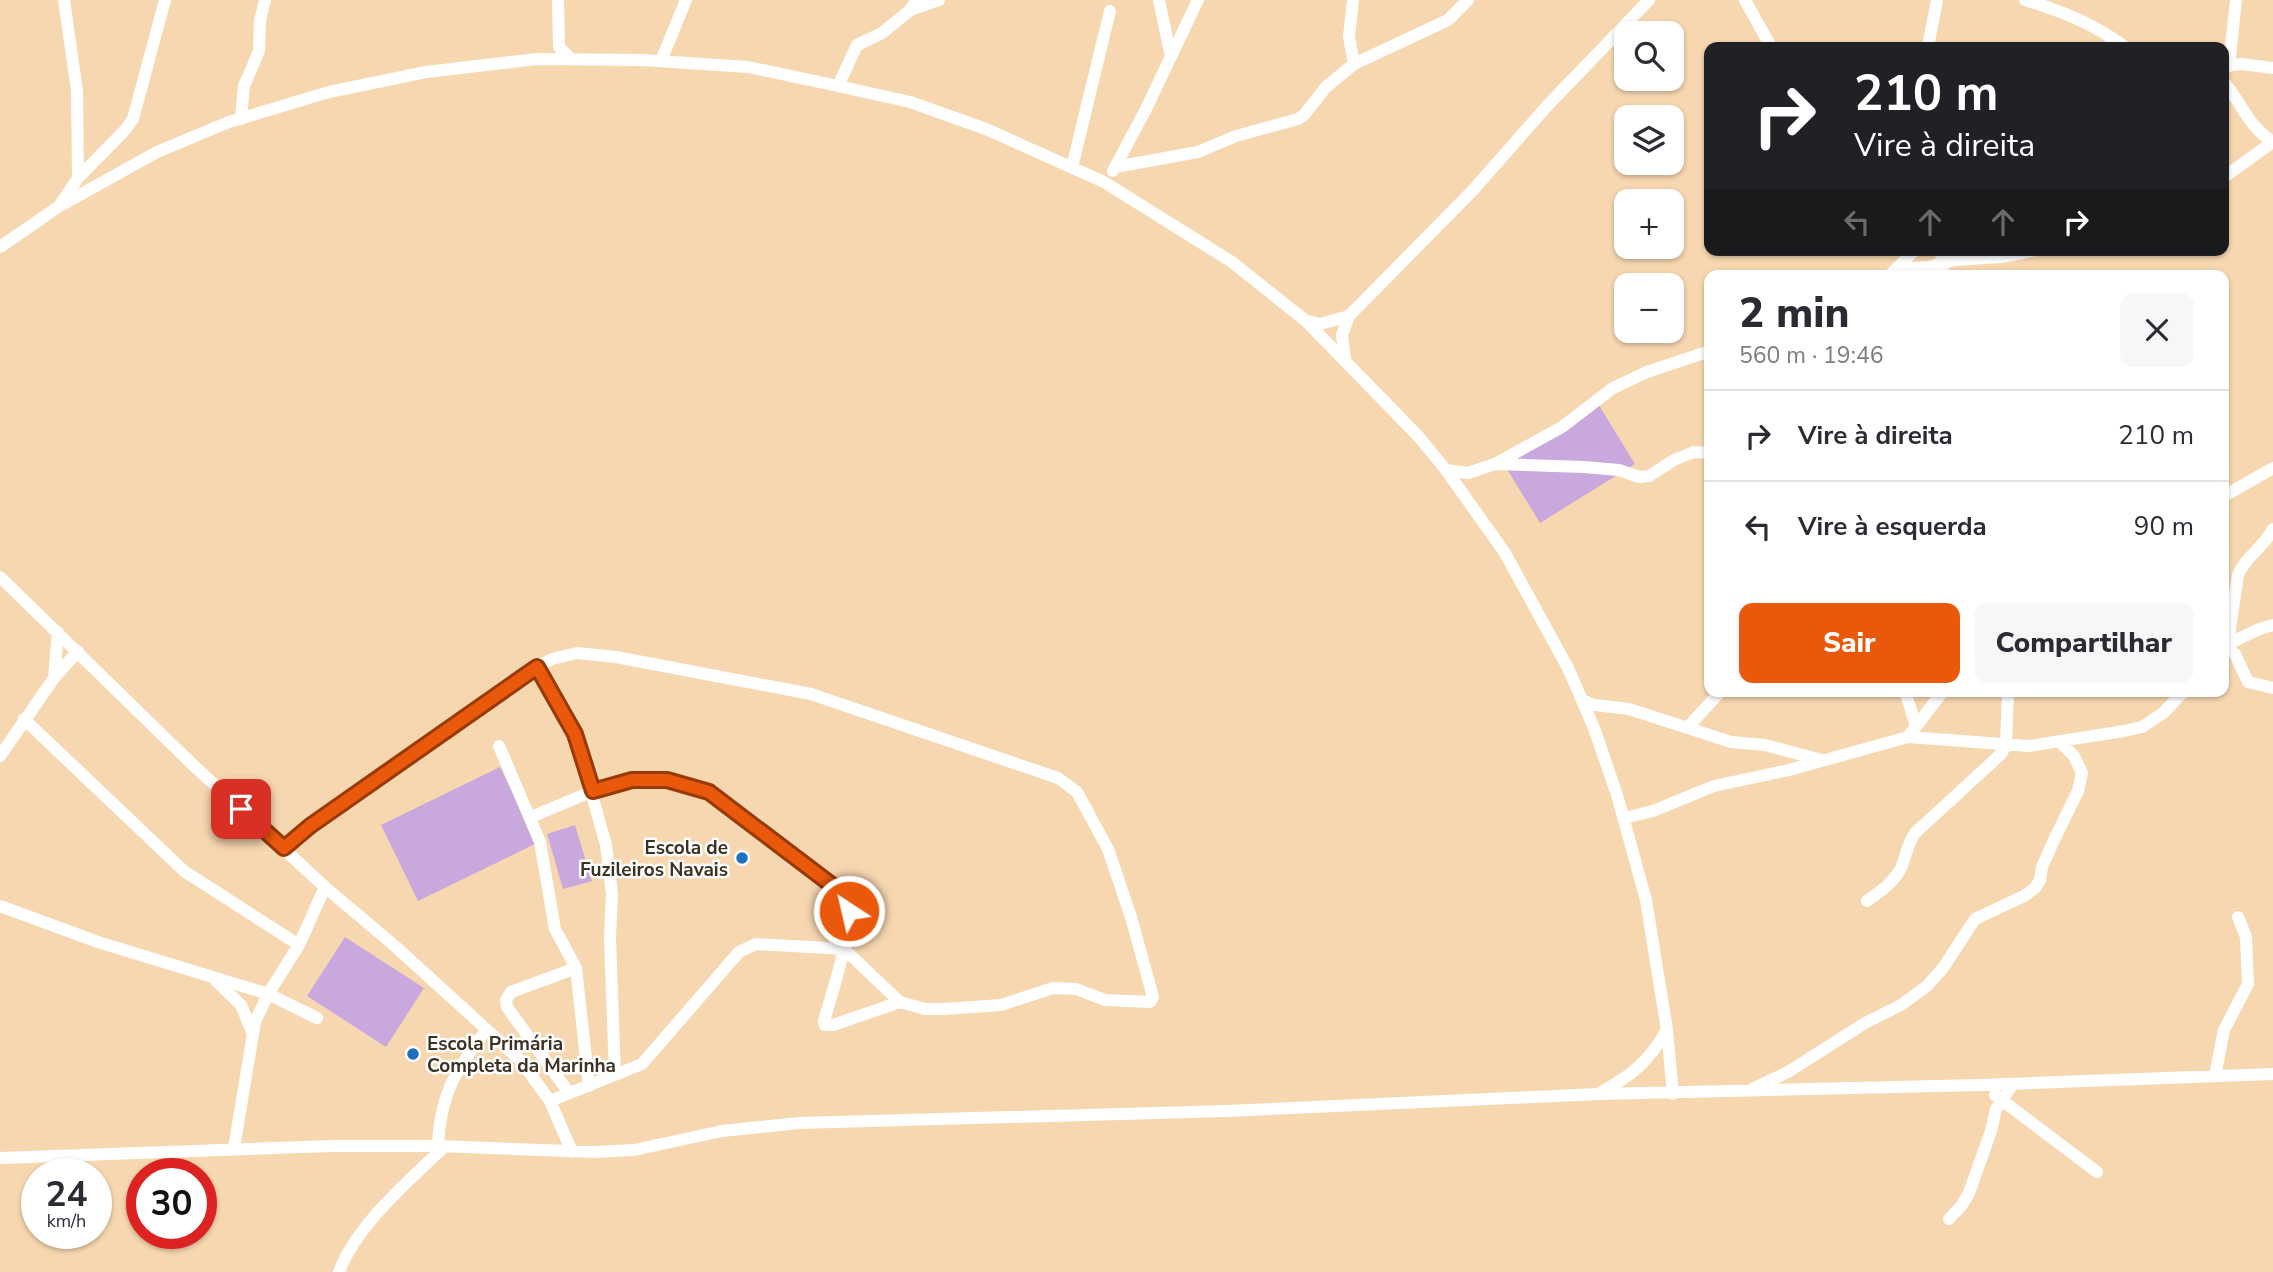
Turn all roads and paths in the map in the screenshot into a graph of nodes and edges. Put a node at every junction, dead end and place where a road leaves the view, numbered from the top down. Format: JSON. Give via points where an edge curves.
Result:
{"nodes":[{"id":1,"x":64,"y":0,"type":"edge"},
{"id":2,"x":165,"y":0,"type":"edge"},
{"id":3,"x":265,"y":0,"type":"edge"},
{"id":4,"x":558,"y":0,"type":"edge"},
{"id":5,"x":686,"y":0,"type":"edge"},
{"id":6,"x":917,"y":0,"type":"edge"},
{"id":7,"x":939,"y":0,"type":"edge"},
{"id":8,"x":1159,"y":0,"type":"edge"},
{"id":9,"x":1198,"y":0,"type":"edge"},
{"id":10,"x":1353,"y":0,"type":"edge"},
{"id":11,"x":1468,"y":0,"type":"edge"},
{"id":12,"x":1649,"y":0,"type":"edge"},
{"id":13,"x":1745,"y":0,"type":"edge"},
{"id":14,"x":1937,"y":0,"type":"edge"},
{"id":15,"x":2025,"y":0,"type":"edge"},
{"id":16,"x":2236,"y":0,"type":"edge"},
{"id":17,"x":909,"y":11,"type":"junction"},
{"id":18,"x":1110,"y":11,"type":"dead end"},
{"id":19,"x":558,"y":40,"type":"junction"},
{"id":20,"x":1768,"y":42,"type":"edge"},
{"id":21,"x":1929,"y":42,"type":"edge"},
{"id":22,"x":2117,"y":42,"type":"edge"},
{"id":23,"x":2229,"y":46,"type":"edge"},
{"id":24,"x":1171,"y":57,"type":"junction"},
{"id":25,"x":537,"y":59,"type":"junction"},
{"id":26,"x":571,"y":59,"type":"junction"},
{"id":27,"x":661,"y":61,"type":"junction"},
{"id":28,"x":1354,"y":64,"type":"junction"},
{"id":29,"x":2229,"y":66,"type":"edge"},
{"id":30,"x":2273,"y":68,"type":"edge"},
{"id":31,"x":838,"y":86,"type":"junction"},
{"id":32,"x":2229,"y":88,"type":"edge"},
{"id":33,"x":241,"y":119,"type":"junction"},
{"id":34,"x":2273,"y":142,"type":"edge"},
{"id":35,"x":1072,"y":167,"type":"junction"},
{"id":36,"x":1115,"y":167,"type":"junction"},
{"id":37,"x":2229,"y":173,"type":"edge"},
{"id":38,"x":78,"y":178,"type":"junction"},
{"id":39,"x":1104,"y":182,"type":"junction"},
{"id":40,"x":58,"y":207,"type":"junction"},
{"id":41,"x":0,"y":247,"type":"edge"},
{"id":42,"x":1909,"y":256,"type":"edge"},
{"id":43,"x":2006,"y":256,"type":"edge"},
{"id":44,"x":1942,"y":262,"type":"edge"},
{"id":45,"x":1896,"y":270,"type":"edge"},
{"id":46,"x":1908,"y":270,"type":"edge"},
{"id":47,"x":1349,"y":316,"type":"junction"},
{"id":48,"x":1306,"y":321,"type":"junction"},
{"id":49,"x":1704,"y":353,"type":"edge"},
{"id":50,"x":1345,"y":359,"type":"junction"},
{"id":51,"x":1704,"y":453,"type":"edge"},
{"id":52,"x":1494,"y":464,"type":"junction"},
{"id":53,"x":2273,"y":468,"type":"edge"},
{"id":54,"x":1446,"y":470,"type":"junction"},
{"id":55,"x":1476,"y":471,"type":"junction"},
{"id":56,"x":2229,"y":493,"type":"edge"},
{"id":57,"x":1465,"y":495,"type":"junction"},
{"id":58,"x":2273,"y":529,"type":"edge"},
{"id":59,"x":0,"y":577,"type":"edge"},
{"id":60,"x":2273,"y":625,"type":"edge"},
{"id":61,"x":2229,"y":629,"type":"edge"},
{"id":62,"x":58,"y":632,"type":"junction"},
{"id":63,"x":2229,"y":644,"type":"edge"},
{"id":64,"x":2229,"y":650,"type":"edge"},
{"id":65,"x":78,"y":651,"type":"junction"},
{"id":66,"x":537,"y":667,"type":"junction"},
{"id":67,"x":54,"y":678,"type":"junction"},
{"id":68,"x":2273,"y":688,"type":"edge"},
{"id":69,"x":1715,"y":697,"type":"edge"},
{"id":70,"x":1906,"y":697,"type":"edge"},
{"id":71,"x":1938,"y":697,"type":"edge"},
{"id":72,"x":2008,"y":697,"type":"edge"},
{"id":73,"x":2178,"y":697,"type":"edge"},
{"id":74,"x":1582,"y":700,"type":"junction"},
{"id":75,"x":24,"y":719,"type":"junction"},
{"id":76,"x":1687,"y":728,"type":"junction"},
{"id":77,"x":1912,"y":731,"type":"junction"},
{"id":78,"x":2061,"y":743,"type":"junction"},
{"id":79,"x":2006,"y":745,"type":"junction"},
{"id":80,"x":499,"y":746,"type":"dead end"},
{"id":81,"x":0,"y":756,"type":"edge"},
{"id":82,"x":1823,"y":760,"type":"junction"},
{"id":83,"x":593,"y":791,"type":"junction"},
{"id":84,"x":531,"y":817,"type":"junction"},
{"id":85,"x":1624,"y":818,"type":"junction"},
{"id":86,"x":284,"y":848,"type":"junction"},
{"id":87,"x":326,"y":887,"type":"junction"},
{"id":88,"x":1867,"y":901,"type":"dead end"},
{"id":89,"x":0,"y":906,"type":"edge"},
{"id":90,"x":2238,"y":917,"type":"dead end"},
{"id":91,"x":299,"y":946,"type":"junction"},
{"id":92,"x":844,"y":949,"type":"junction"},
{"id":93,"x":576,"y":968,"type":"junction"},
{"id":94,"x":210,"y":976,"type":"junction"},
{"id":95,"x":268,"y":994,"type":"junction"},
{"id":96,"x":900,"y":1002,"type":"junction"},
{"id":97,"x":317,"y":1018,"type":"dead end"},
{"id":98,"x":486,"y":1030,"type":"junction"},
{"id":99,"x":1667,"y":1030,"type":"junction"},
{"id":100,"x":253,"y":1035,"type":"junction"},
{"id":101,"x":2273,"y":1074,"type":"edge"},
{"id":102,"x":615,"y":1075,"type":"junction"},
{"id":103,"x":2215,"y":1076,"type":"junction"},
{"id":104,"x":2013,"y":1084,"type":"junction"},
{"id":105,"x":1980,"y":1085,"type":"junction"},
{"id":106,"x":589,"y":1086,"type":"junction"},
{"id":107,"x":1745,"y":1091,"type":"junction"},
{"id":108,"x":569,"y":1093,"type":"junction"},
{"id":109,"x":1598,"y":1094,"type":"junction"},
{"id":110,"x":1673,"y":1094,"type":"junction"},
{"id":111,"x":2001,"y":1100,"type":"junction"},
{"id":112,"x":550,"y":1101,"type":"junction"},
{"id":113,"x":442,"y":1146,"type":"junction"},
{"id":114,"x":234,"y":1148,"type":"junction"},
{"id":115,"x":572,"y":1152,"type":"junction"},
{"id":116,"x":0,"y":1158,"type":"edge"},
{"id":117,"x":2097,"y":1171,"type":"dead end"},
{"id":118,"x":1949,"y":1219,"type":"dead end"},
{"id":119,"x":339,"y":1272,"type":"edge"}],
"edges":[{"from":1,"to":38,"type":"street","via":[[77,91]]},
{"from":2,"to":38,"type":"street","via":[[133,119]]},
{"from":3,"to":33,"type":"street","via":[[259,51],[244,86]]},
{"from":4,"to":19,"type":"street"},
{"from":5,"to":27,"type":"street"},
{"from":6,"to":17,"type":"street"},
{"from":7,"to":17,"type":"street"},
{"from":8,"to":24,"type":"street"},
{"from":9,"to":24,"type":"street"},
{"from":10,"to":28,"type":"street","via":[[1349,37]]},
{"from":11,"to":28,"type":"street","via":[[1448,20]]},
{"from":12,"to":47,"type":"street"},
{"from":13,"to":20,"type":"street"},
{"from":14,"to":21,"type":"street"},
{"from":15,"to":22,"type":"street","via":[[2084,20]]},
{"from":16,"to":23,"type":"street"},
{"from":17,"to":31,"type":"street","via":[[882,33],[857,45]]},
{"from":18,"to":35,"type":"street"},
{"from":19,"to":25,"type":"street"},
{"from":19,"to":26,"type":"street"},
{"from":24,"to":36,"type":"street"},
{"from":25,"to":26,"type":"street"},
{"from":25,"to":33,"type":"street","via":[[414,74],[329,92]]},
{"from":26,"to":27,"type":"street"},
{"from":27,"to":31,"type":"street","via":[[748,67]]},
{"from":28,"to":36,"type":"street","via":[[1298,119],[1198,152]]},
{"from":29,"to":30,"type":"street"},
{"from":31,"to":35,"type":"street","via":[[923,107]]},
{"from":32,"to":34,"type":"street","via":[[2251,124]]},
{"from":33,"to":40,"type":"street","via":[[157,152]]},
{"from":34,"to":37,"type":"street"},
{"from":35,"to":39,"type":"street"},
{"from":36,"to":39,"type":"street"},
{"from":38,"to":40,"type":"street"},
{"from":39,"to":48,"type":"street","via":[[1232,262]]},
{"from":40,"to":41,"type":"street"},
{"from":42,"to":45,"type":"street"},
{"from":43,"to":44,"type":"street"},
{"from":44,"to":46,"type":"street"},
{"from":47,"to":48,"type":"street","via":[[1320,324]]},
{"from":47,"to":50,"type":"street","via":[[1342,335]]},
{"from":48,"to":50,"type":"street"},
{"from":49,"to":52,"type":"street","via":[[1613,388],[1562,427]]},
{"from":50,"to":54,"type":"street"},
{"from":51,"to":52,"type":"street","via":[[1694,452],[1639,477],[1619,470]]},
{"from":52,"to":55,"type":"street"},
{"from":53,"to":56,"type":"street"},
{"from":54,"to":55,"type":"street"},
{"from":54,"to":57,"type":"street"},
{"from":55,"to":57,"type":"street","via":[[1467,482]]},
{"from":57,"to":74,"type":"street","via":[[1506,553]]},
{"from":58,"to":61,"type":"street","via":[[2241,568]]},
{"from":59,"to":62,"type":"street"},
{"from":60,"to":63,"type":"street"},
{"from":62,"to":65,"type":"street"},
{"from":62,"to":67,"type":"street"},
{"from":64,"to":68,"type":"street","via":[[2248,682]]},
{"from":65,"to":67,"type":"street"},
{"from":65,"to":86,"type":"street"},
{"from":66,"to":83,"type":"street","via":[[575,734]]},
{"from":66,"to":86,"type":"street"},
{"from":66,"to":96,"type":"street","via":[[577,653],[811,694],[1058,778],[1077,792],[1116,872],[1153,997],[1150,1002],[1105,1000],[1076,989],[1054,989],[1001,1005],[925,1009]]},
{"from":67,"to":75,"type":"street"},
{"from":69,"to":76,"type":"street"},
{"from":70,"to":77,"type":"street"},
{"from":71,"to":77,"type":"street"},
{"from":72,"to":79,"type":"street"},
{"from":73,"to":78,"type":"street","via":[[2142,727]]},
{"from":74,"to":76,"type":"street"},
{"from":74,"to":85,"type":"street"},
{"from":75,"to":81,"type":"street"},
{"from":75,"to":91,"type":"street","via":[[192,877]]},
{"from":76,"to":82,"type":"street","via":[[1731,742],[1765,745]]},
{"from":77,"to":79,"type":"street"},
{"from":77,"to":82,"type":"street"},
{"from":78,"to":79,"type":"street"},
{"from":78,"to":107,"type":"street","via":[[2082,773],[2035,888],[1975,919],[1943,968],[1910,999],[1788,1072]]},
{"from":79,"to":88,"type":"street","via":[[1915,833],[1899,872]]},
{"from":80,"to":84,"type":"street"},
{"from":82,"to":85,"type":"street","via":[[1714,786]]},
{"from":83,"to":84,"type":"street"},
{"from":83,"to":92,"type":"street","via":[[632,780],[667,780],[709,792],[841,892],[849,911]]},
{"from":83,"to":102,"type":"street","via":[[612,894]]},
{"from":84,"to":93,"type":"street","via":[[540,842],[555,929]]},
{"from":85,"to":99,"type":"street","via":[[1646,900]]},
{"from":86,"to":87,"type":"street"},
{"from":87,"to":91,"type":"street"},
{"from":87,"to":98,"type":"street"},
{"from":89,"to":94,"type":"street"},
{"from":90,"to":103,"type":"street","via":[[2246,937],[2248,984],[2224,1030]]},
{"from":91,"to":95,"type":"street"},
{"from":92,"to":96,"type":"street"},
{"from":92,"to":96,"type":"street","via":[[825,1025]]},
{"from":92,"to":102,"type":"street","via":[[746,947],[642,1064]]},
{"from":93,"to":106,"type":"street"},
{"from":93,"to":108,"type":"street","via":[[511,992],[506,1000]]},
{"from":94,"to":95,"type":"street"},
{"from":94,"to":100,"type":"street","via":[[241,1005]]},
{"from":95,"to":97,"type":"street"},
{"from":95,"to":100,"type":"street"},
{"from":98,"to":112,"type":"street","via":[[520,1060]]},
{"from":98,"to":113,"type":"street","via":[[451,1081],[439,1132]]},
{"from":99,"to":109,"type":"street","via":[[1646,1061]]},
{"from":99,"to":110,"type":"street"},
{"from":100,"to":114,"type":"street"},
{"from":101,"to":103,"type":"street"},
{"from":102,"to":106,"type":"street"},
{"from":103,"to":104,"type":"street"},
{"from":104,"to":105,"type":"street"},
{"from":104,"to":111,"type":"street"},
{"from":105,"to":107,"type":"street"},
{"from":105,"to":111,"type":"street"},
{"from":106,"to":108,"type":"street"},
{"from":107,"to":110,"type":"street"},
{"from":108,"to":112,"type":"street"},
{"from":109,"to":110,"type":"street"},
{"from":109,"to":115,"type":"street","via":[[799,1123],[722,1131],[634,1150]]},
{"from":111,"to":117,"type":"street"},
{"from":111,"to":118,"type":"street","via":[[1969,1193]]},
{"from":112,"to":115,"type":"street"},
{"from":113,"to":114,"type":"street"},
{"from":113,"to":115,"type":"street"},
{"from":113,"to":119,"type":"street","via":[[375,1218]]},
{"from":114,"to":116,"type":"street"}]}
